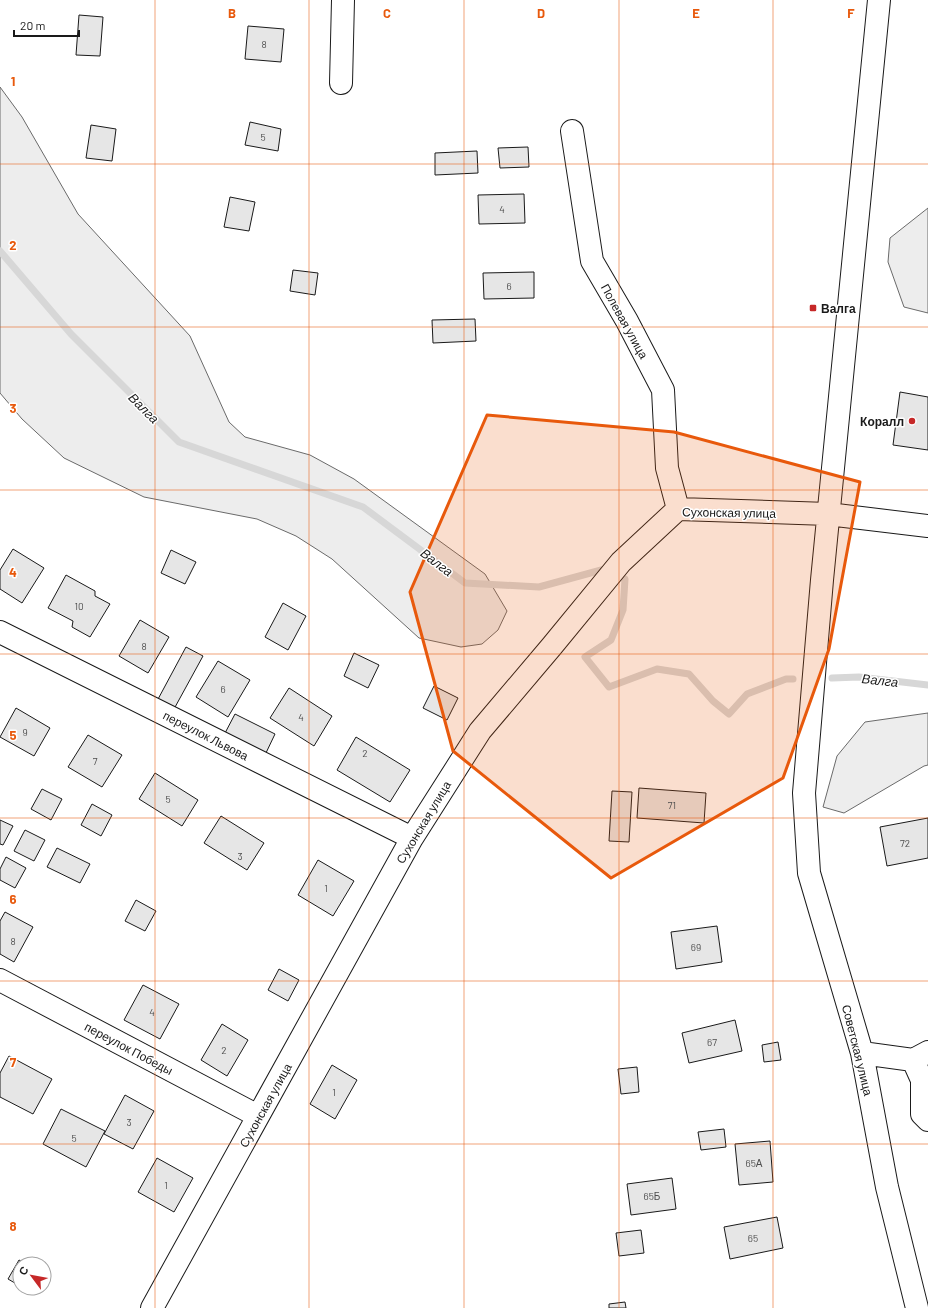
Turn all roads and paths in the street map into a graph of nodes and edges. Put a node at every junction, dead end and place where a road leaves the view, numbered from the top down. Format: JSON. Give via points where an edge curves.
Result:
{"nodes":[{"id":1,"x":343,"y":0,"type":"edge"},
{"id":2,"x":879,"y":0,"type":"edge"},
{"id":3,"x":341,"y":83,"type":"dead end"},
{"id":4,"x":572,"y":131,"type":"dead end"},
{"id":5,"x":678,"y":509,"type":"junction"},
{"id":6,"x":828,"y":514,"type":"junction"},
{"id":7,"x":928,"y":526,"type":"edge"},
{"id":8,"x":0,"y":632,"type":"edge"},
{"id":9,"x":412,"y":838,"type":"junction"},
{"id":10,"x":0,"y":980,"type":"edge"},
{"id":11,"x":862,"y":1053,"type":"junction"},
{"id":12,"x":921,"y":1056,"type":"edge"},
{"id":13,"x":258,"y":1116,"type":"junction"},
{"id":14,"x":928,"y":1120,"type":"edge"},
{"id":15,"x":152,"y":1308,"type":"edge"},
{"id":16,"x":917,"y":1308,"type":"edge"}],
"edges":[{"from":1,"to":3,"type":"street"},
{"from":2,"to":6,"type":"street","name":"Советская улица"},
{"from":4,"to":5,"type":"street","name":"Полевая улица","via":[[592,262],[663,390],[667,468]]},
{"from":5,"to":6,"type":"street","name":"Сухонская улица"},
{"from":5,"to":9,"type":"street","name":"Сухонская улица","via":[[621,562],[480,731]]},
{"from":6,"to":7,"type":"street","name":"Сухонская улица"},
{"from":6,"to":11,"type":"street","name":"Советская улица","via":[[804,793],[809,873]]},
{"from":8,"to":9,"type":"street","name":"переулок Львова"},
{"from":9,"to":13,"type":"street","name":"Сухонская улица"},
{"from":10,"to":13,"type":"street","name":"переулок Победы"},
{"from":11,"to":12,"type":"street"},
{"from":11,"to":16,"type":"street","name":"Советская улица","via":[[887,1187]]},
{"from":12,"to":14,"type":"street","via":[[922,1114]]},
{"from":13,"to":15,"type":"street","name":"Сухонская улица"}]}
